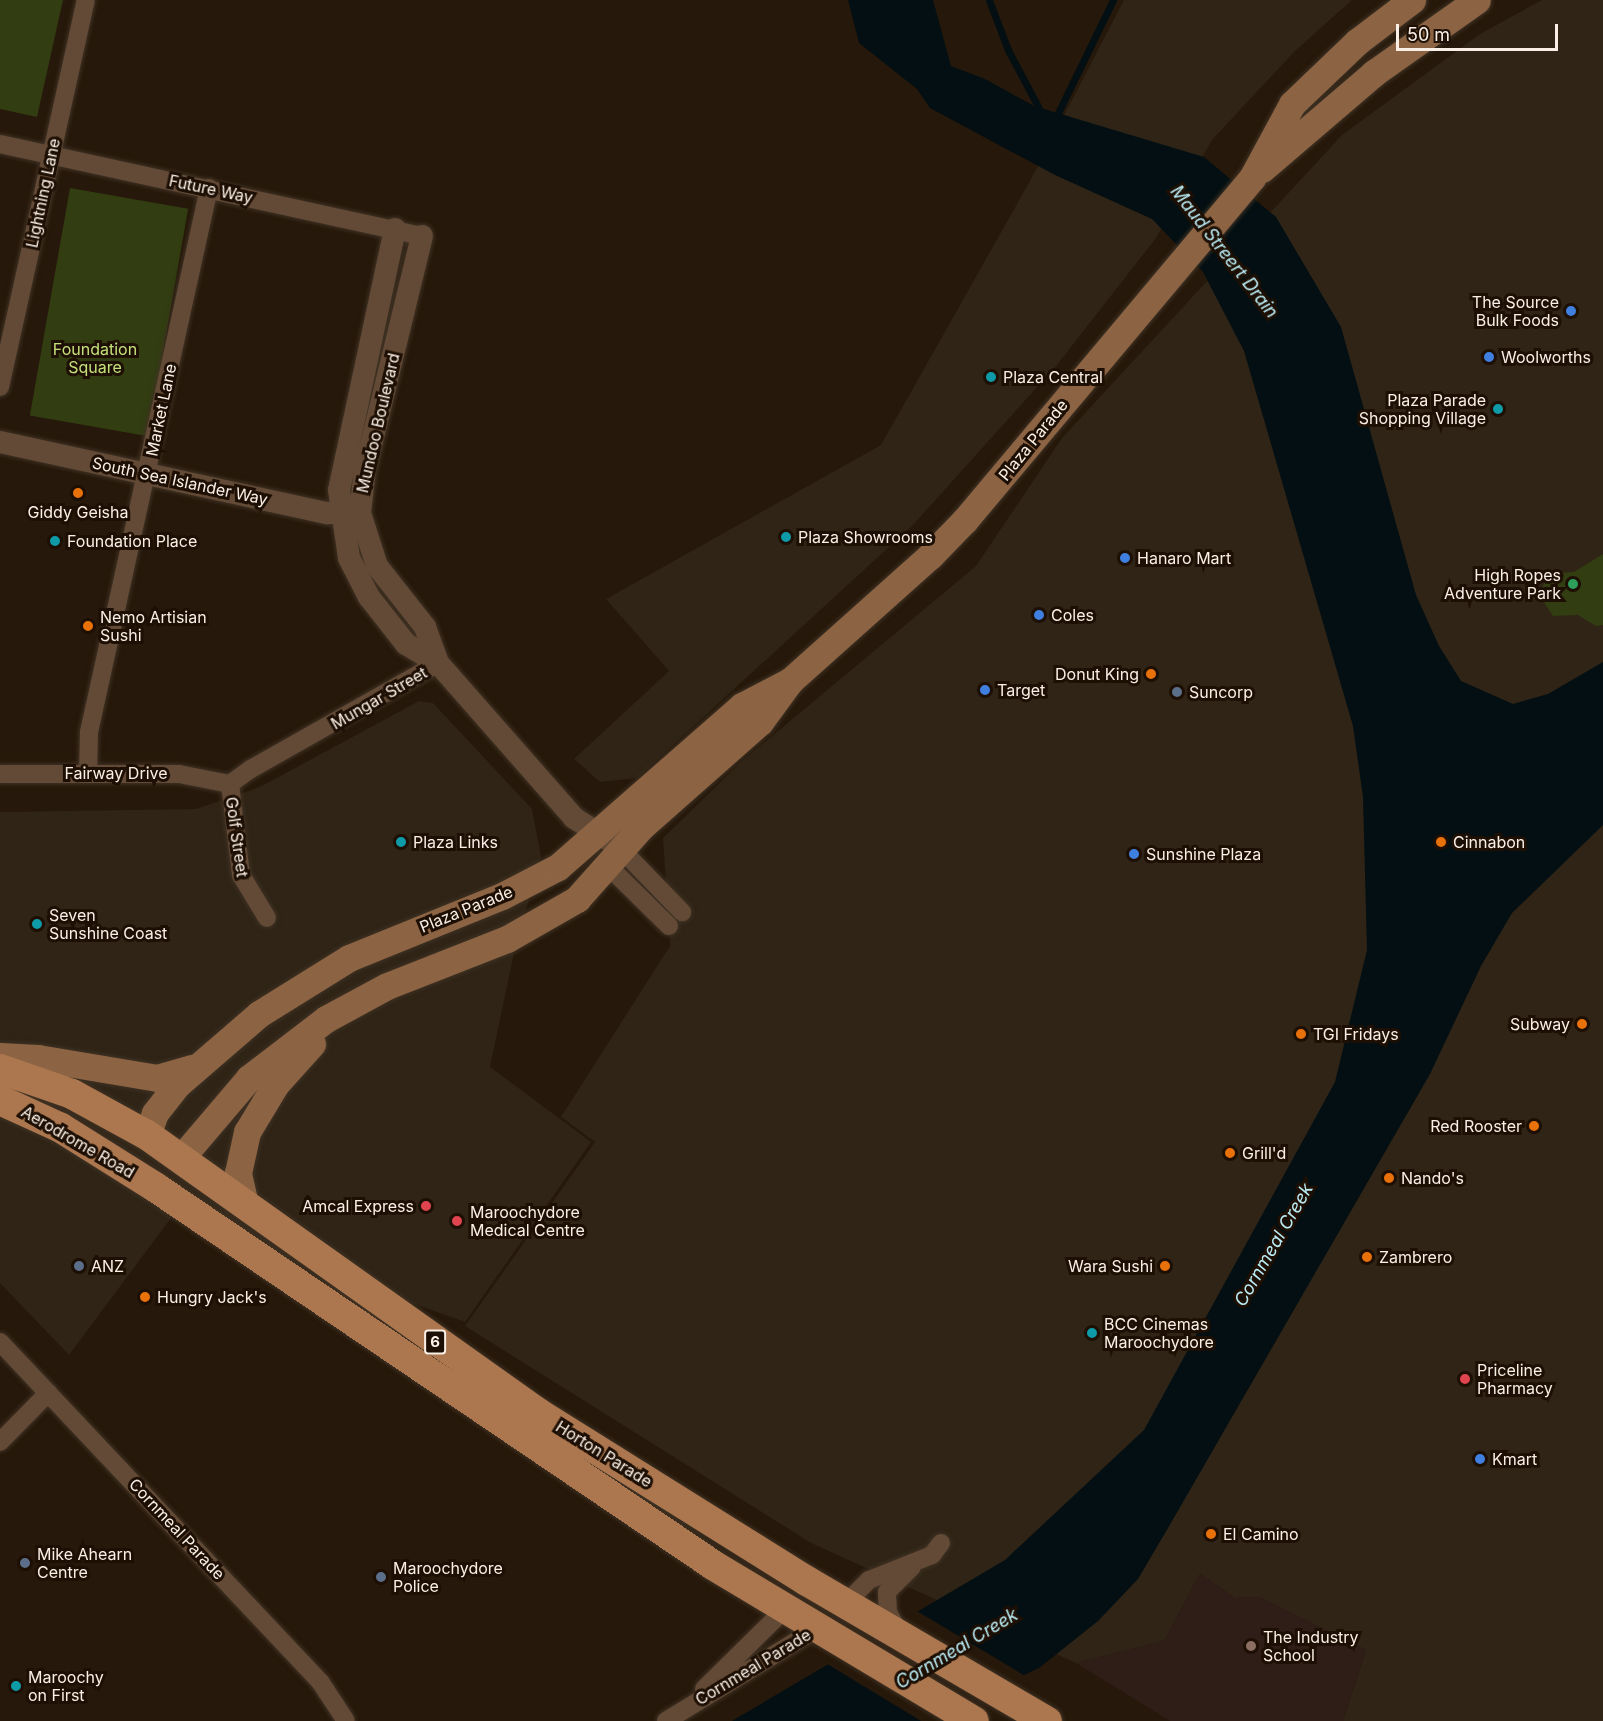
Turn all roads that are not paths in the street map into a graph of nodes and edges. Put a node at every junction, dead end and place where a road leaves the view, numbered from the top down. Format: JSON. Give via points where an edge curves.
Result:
{"nodes":[{"id":1,"x":86,"y":0,"type":"edge"},
{"id":2,"x":1412,"y":0,"type":"edge"},
{"id":3,"x":1477,"y":0,"type":"edge"},
{"id":4,"x":0,"y":144,"type":"edge"},
{"id":5,"x":52,"y":155,"type":"junction"},
{"id":6,"x":1252,"y":178,"type":"junction"},
{"id":7,"x":209,"y":188,"type":"junction"},
{"id":8,"x":395,"y":230,"type":"junction"},
{"id":9,"x":422,"y":236,"type":"joint"},
{"id":10,"x":0,"y":387,"type":"edge"},
{"id":11,"x":0,"y":442,"type":"edge"},
{"id":12,"x":146,"y":474,"type":"junction"},
{"id":13,"x":350,"y":514,"type":"junction"},
{"id":14,"x":438,"y":663,"type":"junction"},
{"id":15,"x":790,"y":681,"type":"junction"},
{"id":16,"x":88,"y":773,"type":"junction"},
{"id":17,"x":0,"y":774,"type":"edge"},
{"id":18,"x":230,"y":784,"type":"junction"},
{"id":19,"x":588,"y":832,"type":"junction"},
{"id":20,"x":614,"y":857,"type":"junction"},
{"id":21,"x":682,"y":912,"type":"dead end"},
{"id":22,"x":267,"y":918,"type":"dead end"},
{"id":23,"x":669,"y":926,"type":"dead end"},
{"id":24,"x":356,"y":1002,"type":"junction"},
{"id":25,"x":0,"y":1056,"type":"edge"},
{"id":26,"x":198,"y":1064,"type":"junction"},
{"id":27,"x":0,"y":1069,"type":"edge"},
{"id":28,"x":0,"y":1100,"type":"edge"},
{"id":29,"x":147,"y":1134,"type":"junction"},
{"id":30,"x":181,"y":1158,"type":"junction"},
{"id":31,"x":155,"y":1187,"type":"junction"},
{"id":32,"x":244,"y":1204,"type":"junction"},
{"id":33,"x":0,"y":1342,"type":"edge"},
{"id":34,"x":48,"y":1393,"type":"junction"},
{"id":35,"x":0,"y":1442,"type":"edge"},
{"id":36,"x":941,"y":1543,"type":"dead end"},
{"id":37,"x":921,"y":1561,"type":"junction"},
{"id":38,"x":846,"y":1603,"type":"junction"},
{"id":39,"x":785,"y":1609,"type":"junction"},
{"id":40,"x":894,"y":1627,"type":"junction"},
{"id":41,"x":818,"y":1628,"type":"junction"},
{"id":42,"x":849,"y":1646,"type":"junction"},
{"id":43,"x":688,"y":1706,"type":"junction"},
{"id":44,"x":968,"y":1718,"type":"edge"},
{"id":45,"x":346,"y":1721,"type":"edge"},
{"id":46,"x":666,"y":1721,"type":"edge"},
{"id":47,"x":1047,"y":1721,"type":"edge"}],
"edges":[{"from":1,"to":5,"type":"street","name":"Lightning Lane"},
{"from":2,"to":6,"type":"main road","name":"Plaza Parade","via":[[1358,41],[1292,104]]},
{"from":3,"to":6,"type":"main road","name":"Plaza Parade","via":[[1374,73]]},
{"from":4,"to":5,"type":"street","name":"Future Way"},
{"from":5,"to":7,"type":"street","name":"Future Way"},
{"from":5,"to":10,"type":"street","name":"Lightning Lane"},
{"from":6,"to":15,"type":"main road","name":"Plaza Parade","via":[[965,520]]},
{"from":7,"to":8,"type":"street","name":"Future Way"},
{"from":7,"to":12,"type":"street","name":"Market Lane"},
{"from":8,"to":9,"type":"street","name":"Future Way"},
{"from":8,"to":13,"type":"street","name":"Mundoo Boulevard","via":[[339,490]]},
{"from":9,"to":13,"type":"street","name":"Mundoo Boulevard","via":[[365,469]]},
{"from":11,"to":12,"type":"street","name":"South Sea Islander Way"},
{"from":12,"to":13,"type":"street","name":"South Sea Islander Way"},
{"from":12,"to":16,"type":"street","name":"Market Lane","via":[[89,732]]},
{"from":13,"to":14,"type":"street","name":"Mundoo Boulevard","via":[[377,566],[425,627]]},
{"from":14,"to":18,"type":"street","name":"Mungar Street"},
{"from":14,"to":19,"type":"street","name":"Mungar Street"},
{"from":15,"to":19,"type":"main road","name":"Plaza Parade","via":[[742,706]]},
{"from":15,"to":20,"type":"main road","name":"Plaza Parade","via":[[760,722],[642,826]]},
{"from":16,"to":17,"type":"street","name":"Fairway Drive"},
{"from":16,"to":18,"type":"street","name":"Fairway Drive","via":[[179,774]]},
{"from":18,"to":22,"type":"street","name":"Golf Street","via":[[241,874]]},
{"from":19,"to":20,"type":"street","name":"Mungar Street"},
{"from":19,"to":26,"type":"main road","name":"Plaza Parade","via":[[558,867],[502,896],[349,958],[259,1014]]},
{"from":20,"to":21,"type":"street","name":"Mungar Street"},
{"from":20,"to":23,"type":"street","name":"Mungar Street"},
{"from":20,"to":24,"type":"main road","name":"Plaza Parade","via":[[577,899],[554,915]]},
{"from":24,"to":30,"type":"main road","name":"Plaza Parade","via":[[263,1065]]},
{"from":24,"to":32,"type":"main road","via":[[285,1073],[252,1123],[239,1160]]},
{"from":25,"to":26,"type":"main road","via":[[38,1058],[157,1078],[181,1073]]},
{"from":26,"to":29,"type":"main road","name":"Plaza Parade","via":[[162,1103]]},
{"from":27,"to":29,"type":"main road","name":"Aerodrome Road","number":"6","via":[[72,1094]]},
{"from":28,"to":31,"type":"main road","name":"Aerodrome Road","number":"6","via":[[61,1128]]},
{"from":29,"to":30,"type":"main road","name":"Aerodrome Road","number":"6"},
{"from":29,"to":31,"type":"main road"},
{"from":30,"to":31,"type":"main road"},
{"from":30,"to":32,"type":"main road","name":"Horton Parade","number":"6"},
{"from":31,"to":39,"type":"main road","name":"Horton Parade","number":"6","via":[[510,1430]]},
{"from":32,"to":38,"type":"main road","name":"Horton Parade","number":"6","via":[[538,1413]]},
{"from":33,"to":34,"type":"street","name":"Cornmeal Parade"},
{"from":34,"to":35,"type":"street"},
{"from":34,"to":45,"type":"street","name":"Cornmeal Parade","via":[[321,1683]]},
{"from":36,"to":37,"type":"street"},
{"from":37,"to":38,"type":"street","via":[[873,1577]]},
{"from":37,"to":40,"type":"street","via":[[888,1590],[886,1604]]},
{"from":38,"to":39,"type":"main road","via":[[812,1601]]},
{"from":38,"to":40,"type":"main road","name":"Horton Parade","number":"6"},
{"from":38,"to":41,"type":"main road"},
{"from":38,"to":42,"type":"main road","via":[[844,1624]]},
{"from":39,"to":41,"type":"main road","name":"Horton Parade","number":"6"},
{"from":39,"to":43,"type":"street","name":"Cornmeal Parade"},
{"from":40,"to":47,"type":"main road","name":"Horton Parade","number":"6"},
{"from":41,"to":42,"type":"main road","name":"Horton Parade","number":"6"},
{"from":41,"to":43,"type":"street","name":"Cornmeal Parade"},
{"from":42,"to":44,"type":"main road","name":"Horton Parade","number":"6"},
{"from":43,"to":46,"type":"street","name":"Cornmeal Parade"}]}
